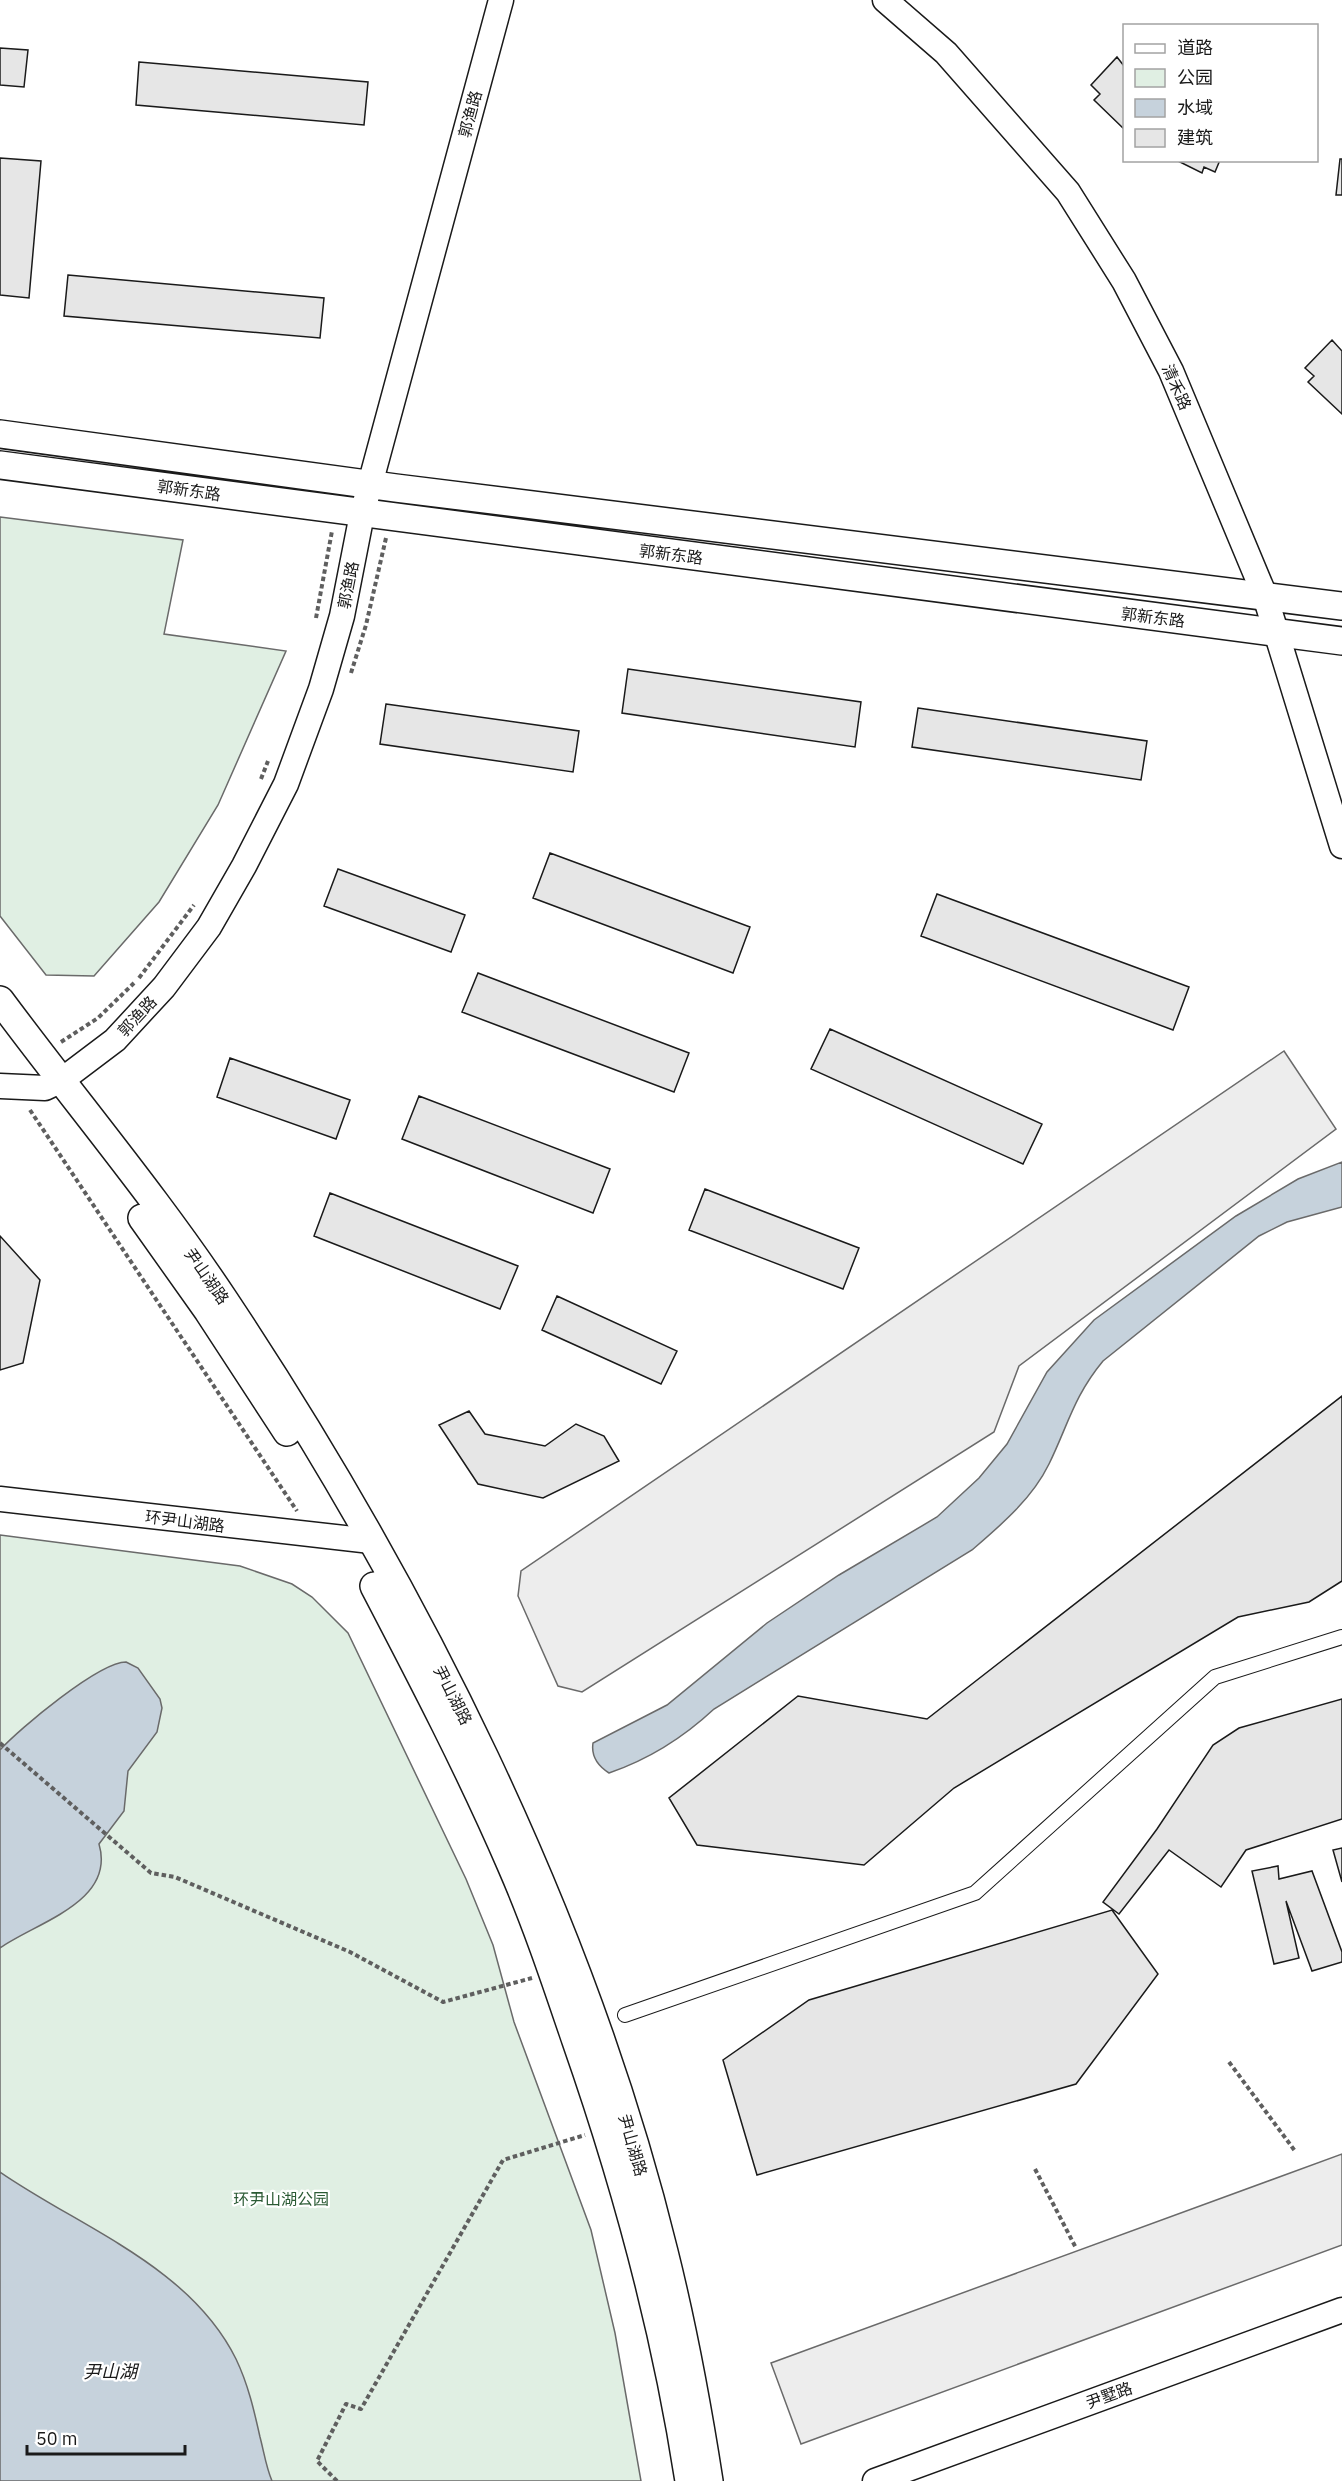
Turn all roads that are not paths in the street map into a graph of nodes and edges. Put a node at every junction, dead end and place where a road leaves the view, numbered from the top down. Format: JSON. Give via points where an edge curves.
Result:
{"nodes":[{"id":1,"x":501,"y":0,"type":"edge"},
{"id":2,"x":885,"y":0,"type":"edge"},
{"id":3,"x":0,"y":434,"type":"edge"},
{"id":4,"x":0,"y":465,"type":"edge"},
{"id":5,"x":372,"y":485,"type":"junction"},
{"id":6,"x":362,"y":514,"type":"junction"},
{"id":7,"x":1265,"y":596,"type":"junction"},
{"id":8,"x":1342,"y":606,"type":"edge"},
{"id":9,"x":1275,"y":633,"type":"junction"},
{"id":10,"x":1342,"y":641,"type":"edge"},
{"id":11,"x":1342,"y":846,"type":"edge"},
{"id":12,"x":0,"y":1000,"type":"edge"},
{"id":13,"x":0,"y":1031,"type":"edge"},
{"id":14,"x":53,"y":1084,"type":"junction"},
{"id":15,"x":8,"y":1087,"type":"edge"},
{"id":16,"x":0,"y":1499,"type":"edge"},
{"id":17,"x":360,"y":1540,"type":"junction"},
{"id":18,"x":1342,"y":1637,"type":"edge"},
{"id":19,"x":625,"y":2015,"type":"dead end"},
{"id":20,"x":1342,"y":2310,"type":"edge"},
{"id":21,"x":675,"y":2345,"type":"junction"},
{"id":22,"x":689,"y":2420,"type":"junction"},
{"id":23,"x":689,"y":2481,"type":"edge"},
{"id":24,"x":709,"y":2481,"type":"edge"},
{"id":25,"x":875,"y":2481,"type":"edge"}],
"edges":[{"from":1,"to":5,"type":"street","name":"郭渔路"},
{"from":2,"to":7,"type":"street","name":"清禾路","via":[[946,53],[1068,192],[1124,281],[1171,371]]},
{"from":3,"to":5,"type":"main road","name":"郭新东路"},
{"from":4,"to":6,"type":"main road","name":"郭新东路"},
{"from":5,"to":6,"type":"street","name":"郭渔路"},
{"from":5,"to":7,"type":"main road","name":"郭新东路"},
{"from":6,"to":9,"type":"main road","name":"郭新东路"},
{"from":6,"to":14,"type":"street","name":"郭渔路","via":[[342,616],[321,689],[286,784],[244,866],[209,927],[164,987],[115,1040]]},
{"from":7,"to":8,"type":"main road","name":"郭新东路"},
{"from":7,"to":9,"type":"street","name":"清禾路"},
{"from":9,"to":10,"type":"main road","name":"郭新东路"},
{"from":9,"to":11,"type":"street","name":"清禾路"},
{"from":12,"to":14,"type":"main road","name":"尹山湖路","via":[[42,1054]]},
{"from":13,"to":14,"type":"main road","name":"尹山湖路"},
{"from":14,"to":15,"type":"street"},
{"from":14,"to":17,"type":"main road","name":"尹山湖路"},
{"from":16,"to":17,"type":"street","name":"环尹山湖路"},
{"from":17,"to":21,"type":"main road","name":"尹山湖路","via":[[512,1867],[606,2129]]},
{"from":17,"to":21,"type":"main road","name":"尹山湖路","via":[[463,1713],[531,1861],[580,1983],[663,2247]]},
{"from":18,"to":19,"type":"street","via":[[1215,1677],[975,1893]]},
{"from":20,"to":25,"type":"street","name":"尹墅路"},
{"from":21,"to":22,"type":"main road","name":"尹山湖路"},
{"from":22,"to":23,"type":"main road","name":"尹山湖路"},
{"from":22,"to":24,"type":"main road","name":"尹山湖路"}]}
